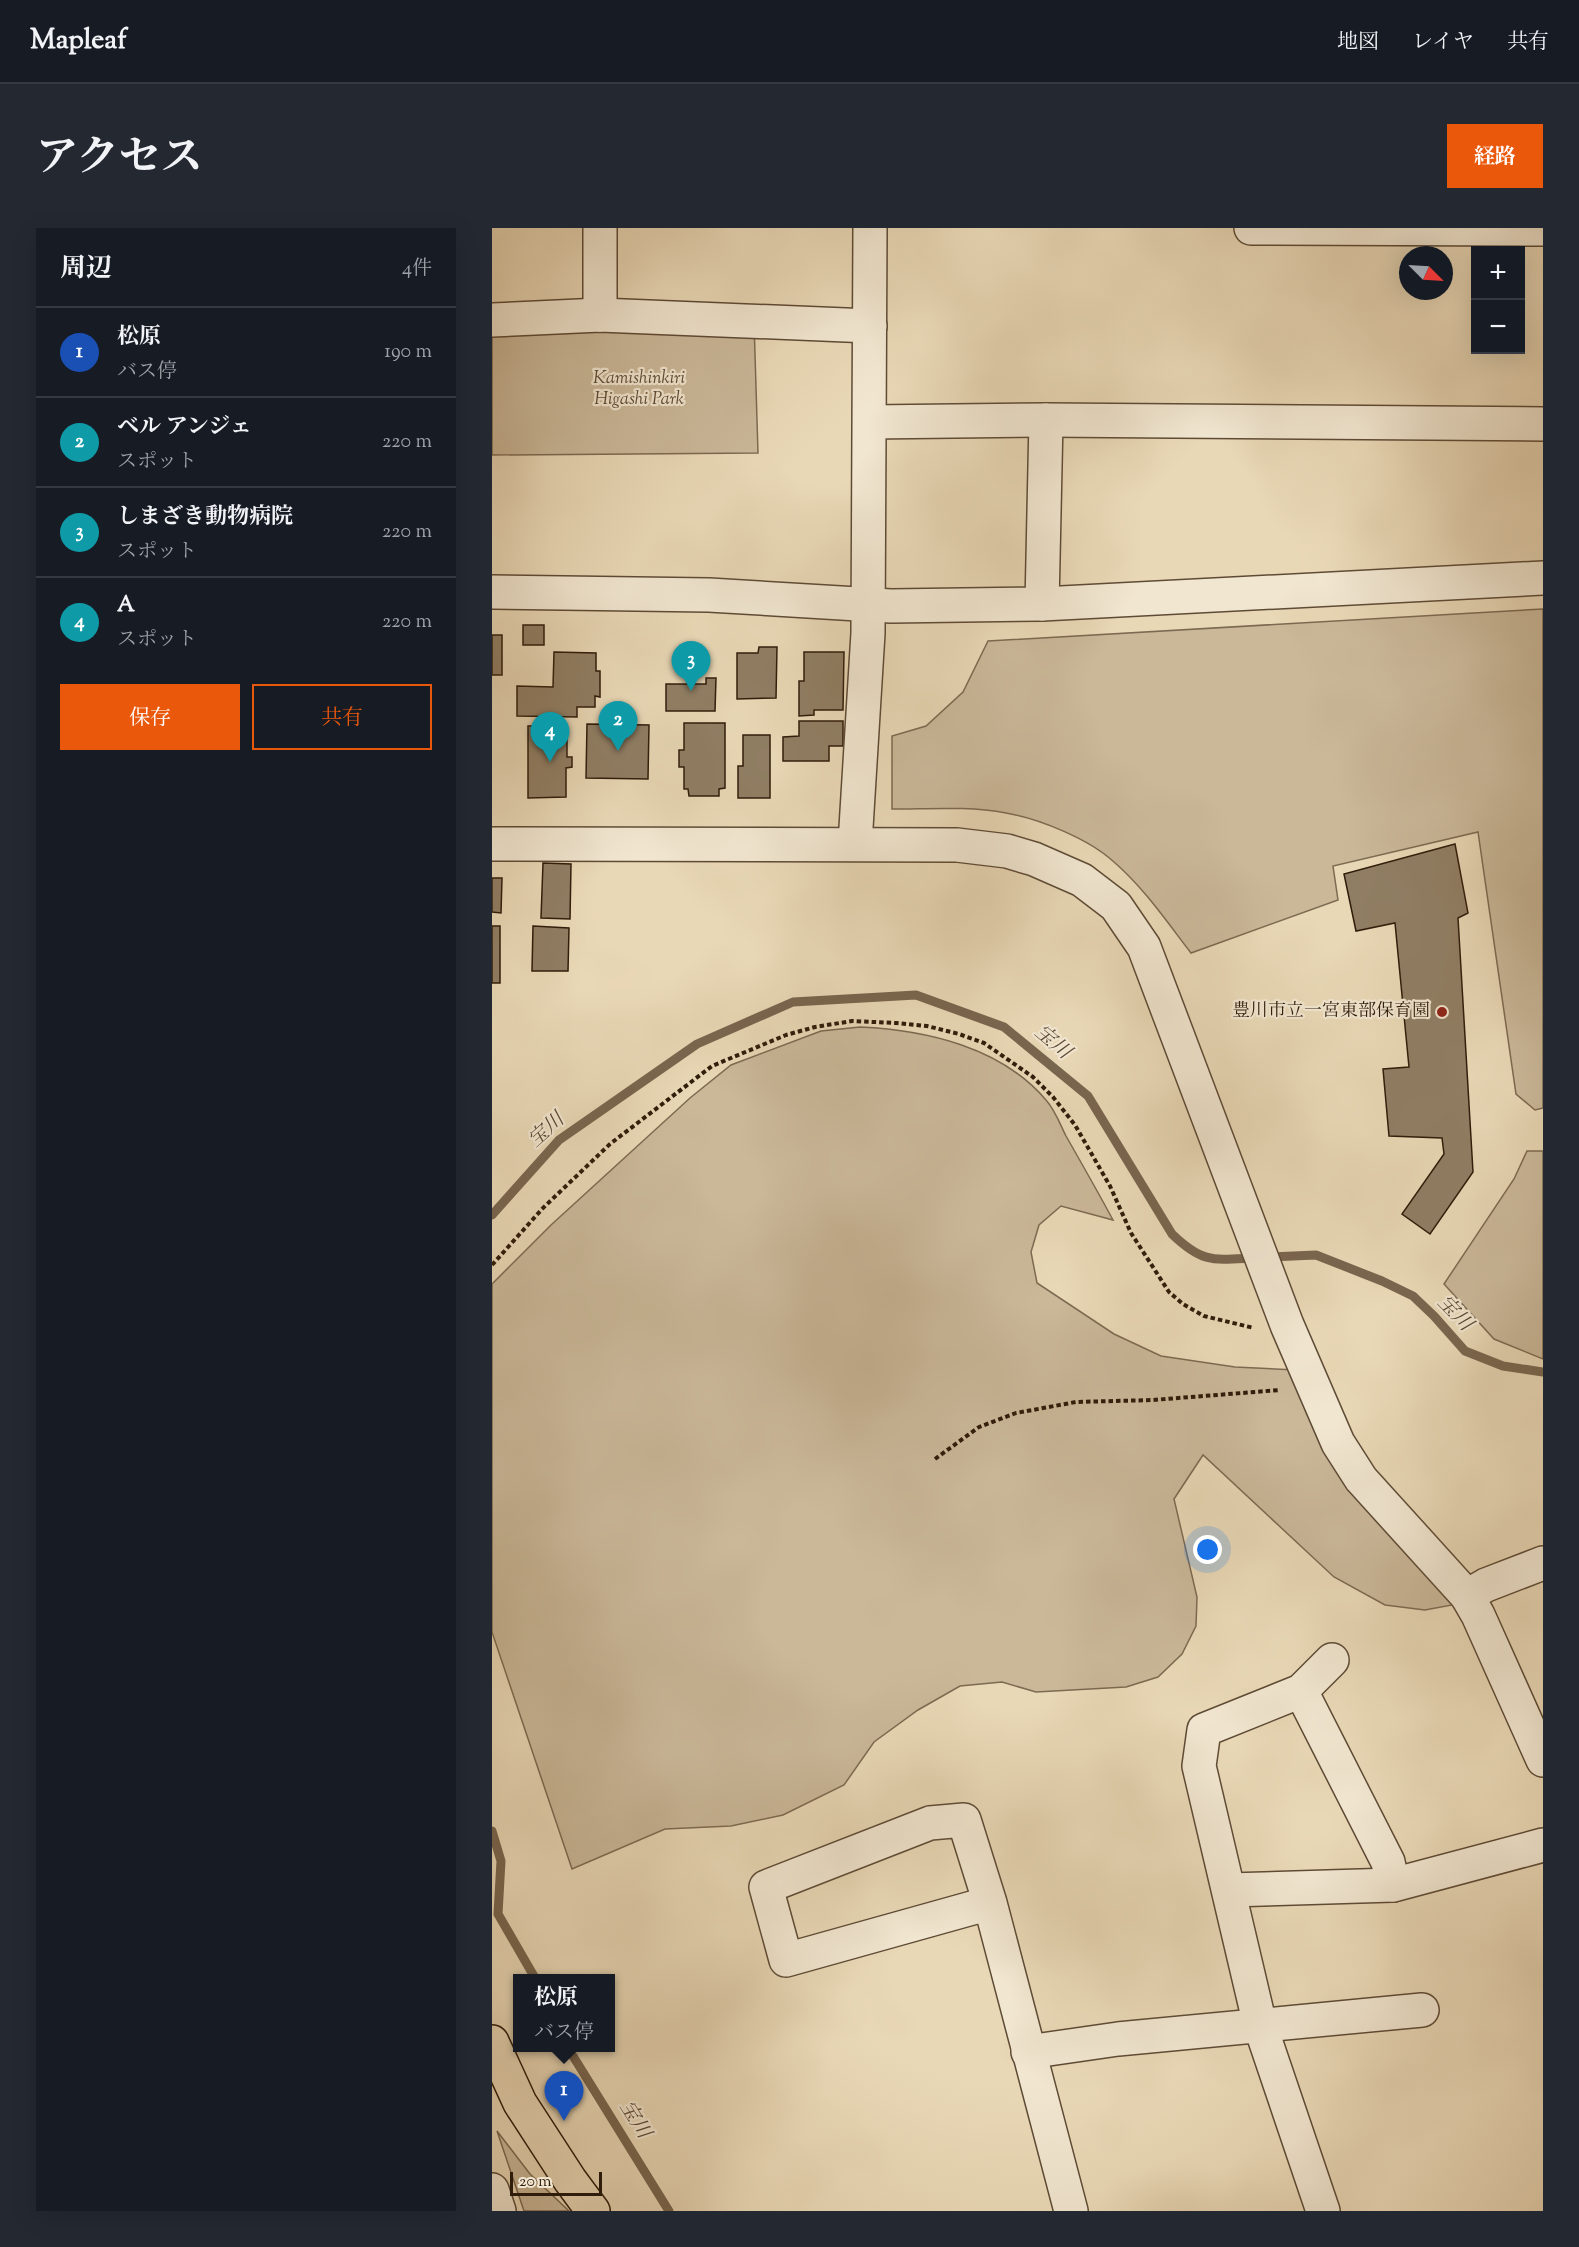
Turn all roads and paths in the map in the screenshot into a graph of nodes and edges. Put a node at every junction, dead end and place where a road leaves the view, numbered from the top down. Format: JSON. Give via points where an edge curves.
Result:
{"nodes":[{"id":1,"x":600,"y":228,"type":"edge"},
{"id":2,"x":870,"y":228,"type":"edge"},
{"id":3,"x":1251,"y":228,"type":"edge"},
{"id":4,"x":1543,"y":229,"type":"edge"},
{"id":5,"x":600,"y":315,"type":"junction"},
{"id":6,"x":492,"y":320,"type":"edge"},
{"id":7,"x":870,"y":326,"type":"junction"},
{"id":8,"x":1046,"y":420,"type":"junction"},
{"id":9,"x":870,"y":422,"type":"junction"},
{"id":10,"x":1543,"y":424,"type":"edge"},
{"id":11,"x":1543,"y":578,"type":"edge"},
{"id":12,"x":492,"y":592,"type":"edge"},
{"id":13,"x":868,"y":604,"type":"junction"},
{"id":14,"x":1042,"y":604,"type":"junction"},
{"id":15,"x":492,"y":844,"type":"edge"},
{"id":16,"x":855,"y":844,"type":"junction"},
{"id":17,"x":492,"y":1265,"type":"edge"},
{"id":18,"x":1285,"y":1318,"type":"junction"},
{"id":19,"x":1314,"y":1387,"type":"junction"},
{"id":20,"x":935,"y":1459,"type":"dead end"},
{"id":21,"x":1543,"y":1563,"type":"edge"},
{"id":22,"x":1467,"y":1596,"type":"junction"},
{"id":23,"x":1332,"y":1660,"type":"dead end"},
{"id":24,"x":1301,"y":1690,"type":"junction"},
{"id":25,"x":1543,"y":1760,"type":"edge"},
{"id":26,"x":1543,"y":1845,"type":"edge"},
{"id":27,"x":1393,"y":1885,"type":"junction"},
{"id":28,"x":1229,"y":1890,"type":"junction"},
{"id":29,"x":990,"y":1903,"type":"junction"},
{"id":30,"x":1422,"y":2010,"type":"dead end"},
{"id":31,"x":1260,"y":2025,"type":"junction"},
{"id":32,"x":492,"y":2042,"type":"edge"},
{"id":33,"x":1028,"y":2052,"type":"junction"},
{"id":34,"x":492,"y":2190,"type":"edge"},
{"id":35,"x":499,"y":2211,"type":"edge"},
{"id":36,"x":593,"y":2211,"type":"edge"},
{"id":37,"x":1071,"y":2211,"type":"edge"},
{"id":38,"x":1323,"y":2211,"type":"edge"}],
"edges":[{"from":1,"to":5,"type":"street"},
{"from":2,"to":7,"type":"street"},
{"from":3,"to":4,"type":"street"},
{"from":5,"to":6,"type":"street"},
{"from":5,"to":7,"type":"street"},
{"from":7,"to":9,"type":"street"},
{"from":8,"to":9,"type":"street"},
{"from":8,"to":10,"type":"street"},
{"from":8,"to":14,"type":"street"},
{"from":9,"to":13,"type":"street"},
{"from":11,"to":14,"type":"street"},
{"from":12,"to":13,"type":"street","via":[[709,595]]},
{"from":13,"to":14,"type":"street"},
{"from":13,"to":16,"type":"street"},
{"from":15,"to":16,"type":"street"},
{"from":16,"to":18,"type":"street","via":[[957,845],[1007,851],[1082,880],[1116,906],[1144,947]]},
{"from":17,"to":18,"type":"path","via":[[543,1208],[610,1144],[712,1066],[815,1027],[852,1021],[896,1023],[927,1026],[984,1043],[1033,1077],[1075,1125],[1131,1233],[1169,1292],[1183,1304],[1204,1316],[1268,1332]]},
{"from":18,"to":19,"type":"street"},
{"from":19,"to":20,"type":"path","via":[[1076,1402],[1016,1413],[979,1427]]},
{"from":19,"to":22,"type":"street","via":[[1338,1443],[1361,1479]]},
{"from":21,"to":22,"type":"street"},
{"from":22,"to":25,"type":"street"},
{"from":23,"to":24,"type":"street"},
{"from":24,"to":27,"type":"street","via":[[1388,1862]]},
{"from":24,"to":28,"type":"street","via":[[1204,1730],[1199,1766]]},
{"from":26,"to":27,"type":"street"},
{"from":27,"to":28,"type":"street"},
{"from":28,"to":31,"type":"street"},
{"from":29,"to":29,"type":"street","via":[[964,1820],[930,1823],[766,1887],[786,1960]]},
{"from":29,"to":33,"type":"street"},
{"from":30,"to":31,"type":"street"},
{"from":31,"to":33,"type":"street"},
{"from":31,"to":38,"type":"street"},
{"from":32,"to":36,"type":"highway","via":[[520,2103]]},
{"from":33,"to":37,"type":"street"},
{"from":34,"to":35,"type":"street"}]}
